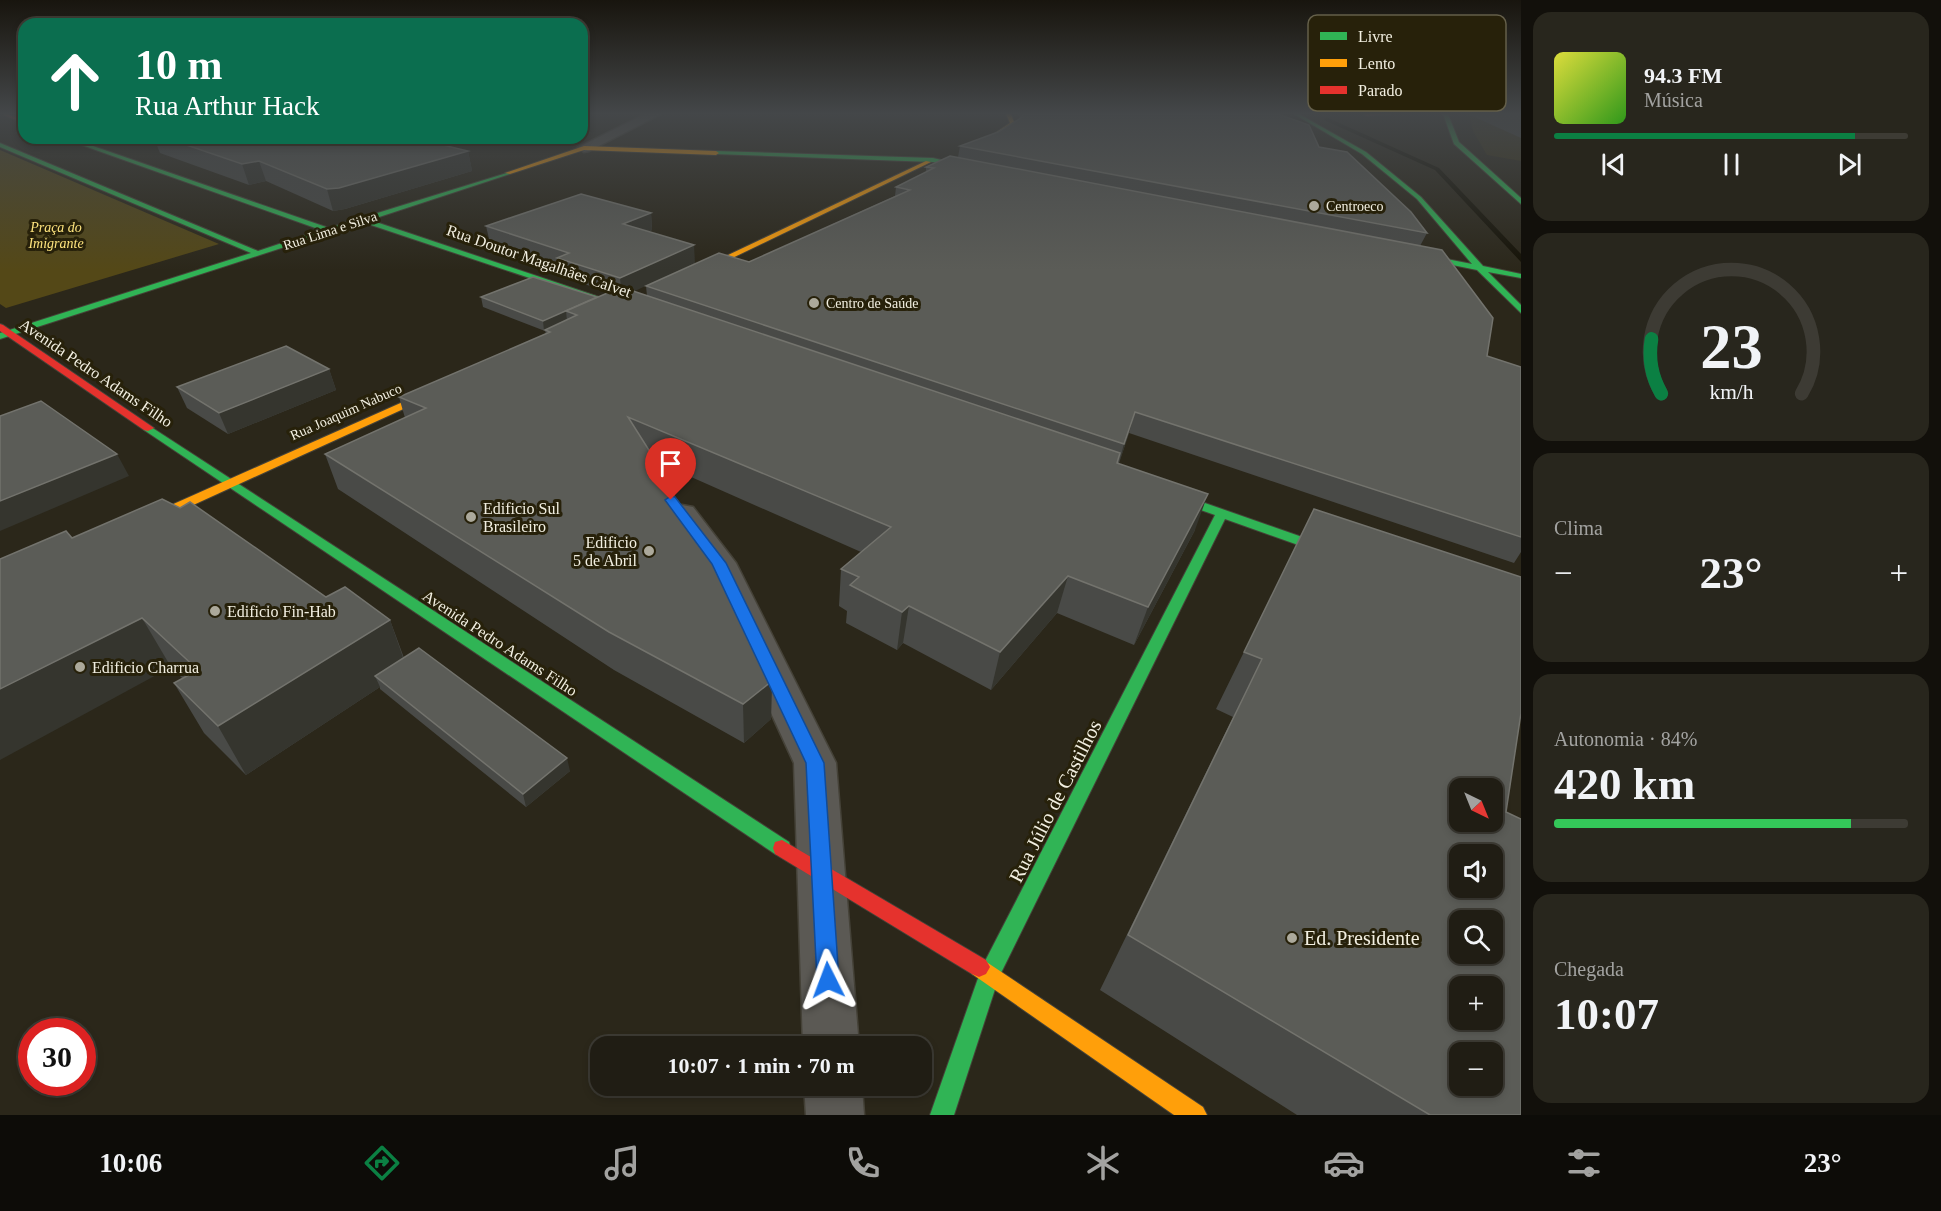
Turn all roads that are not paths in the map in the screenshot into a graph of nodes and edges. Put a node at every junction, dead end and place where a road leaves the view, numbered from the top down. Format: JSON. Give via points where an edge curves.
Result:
{"nodes":[{"id":1,"x":50,"y":166,"type":"edge"},
{"id":2,"x":145,"y":166,"type":"edge"},
{"id":3,"x":529,"y":166,"type":"edge"},
{"id":4,"x":920,"y":166,"type":"edge"},
{"id":5,"x":964,"y":166,"type":"edge"},
{"id":6,"x":1380,"y":166,"type":"edge"},
{"id":7,"x":1481,"y":166,"type":"edge"},
{"id":8,"x":994,"y":172,"type":"edge"},
{"id":9,"x":1521,"y":202,"type":"edge"},
{"id":10,"x":363,"y":220,"type":"junction"},
{"id":11,"x":330,"y":231,"type":"junction"},
{"id":12,"x":1395,"y":251,"type":"edge"},
{"id":13,"x":260,"y":254,"type":"junction"},
{"id":14,"x":1480,"y":268,"type":"junction"},
{"id":15,"x":1521,"y":276,"type":"edge"},
{"id":16,"x":676,"y":281,"type":"edge"},
{"id":17,"x":644,"y":296,"type":"edge"},
{"id":18,"x":623,"y":306,"type":"junction"},
{"id":19,"x":1521,"y":310,"type":"edge"},
{"id":20,"x":601,"y":316,"type":"edge"},
{"id":21,"x":656,"y":318,"type":"edge"},
{"id":22,"x":3,"y":332,"type":"edge"},
{"id":23,"x":451,"y":383,"type":"edge"},
{"id":24,"x":228,"y":483,"type":"junction"},
{"id":25,"x":1152,"y":489,"type":"edge"},
{"id":26,"x":671,"y":500,"type":"edge"},
{"id":27,"x":1222,"y":513,"type":"junction"},
{"id":28,"x":128,"y":529,"type":"edge"},
{"id":29,"x":1355,"y":560,"type":"edge"},
{"id":30,"x":823,"y":875,"type":"junction"},
{"id":31,"x":990,"y":974,"type":"junction"},
{"id":32,"x":830,"y":1036,"type":"edge"},
{"id":33,"x":834,"y":1096,"type":"edge"},
{"id":34,"x":835,"y":1115,"type":"edge"},
{"id":35,"x":942,"y":1115,"type":"edge"},
{"id":36,"x":1196,"y":1115,"type":"edge"}],
"edges":[{"from":1,"to":13,"type":"street"},
{"from":2,"to":11,"type":"street"},
{"from":3,"to":10,"type":"street","name":"Rua Lima e Silva"},
{"from":4,"to":16,"type":"street"},
{"from":5,"to":8,"type":"street"},
{"from":6,"to":14,"type":"street","via":[[1419,198]]},
{"from":7,"to":9,"type":"street"},
{"from":10,"to":11,"type":"street","name":"Rua Lima e Silva"},
{"from":10,"to":18,"type":"street","name":"Rua Doutor Magalhães Calvet"},
{"from":11,"to":13,"type":"street","name":"Rua Lima e Silva"},
{"from":12,"to":14,"type":"street"},
{"from":13,"to":22,"type":"street","name":"Rua Lima e Silva"},
{"from":14,"to":15,"type":"street"},
{"from":14,"to":19,"type":"street"},
{"from":17,"to":18,"type":"street"},
{"from":18,"to":20,"type":"street"},
{"from":18,"to":21,"type":"street","name":"Rua Doutor Magalhães Calvet"},
{"from":22,"to":24,"type":"street","name":"Avenida Pedro Adams Filho"},
{"from":23,"to":24,"type":"street","name":"Rua Joaquim Nabuco"},
{"from":24,"to":28,"type":"street","name":"Rua Joaquim Nabuco"},
{"from":24,"to":30,"type":"street","name":"Avenida Pedro Adams Filho"},
{"from":25,"to":27,"type":"street"},
{"from":26,"to":30,"type":"street","via":[[719,563],[815,763]]},
{"from":27,"to":29,"type":"street"},
{"from":27,"to":31,"type":"street","name":"Rua Júlio de Castilhos"},
{"from":30,"to":31,"type":"street","name":"Avenida Pedro Adams Filho"},
{"from":30,"to":32,"type":"street"},
{"from":31,"to":35,"type":"street","name":"Rua Júlio de Castilhos"},
{"from":31,"to":36,"type":"street","name":"Avenida Pedro Adams Filho"},
{"from":33,"to":34,"type":"street"}]}
